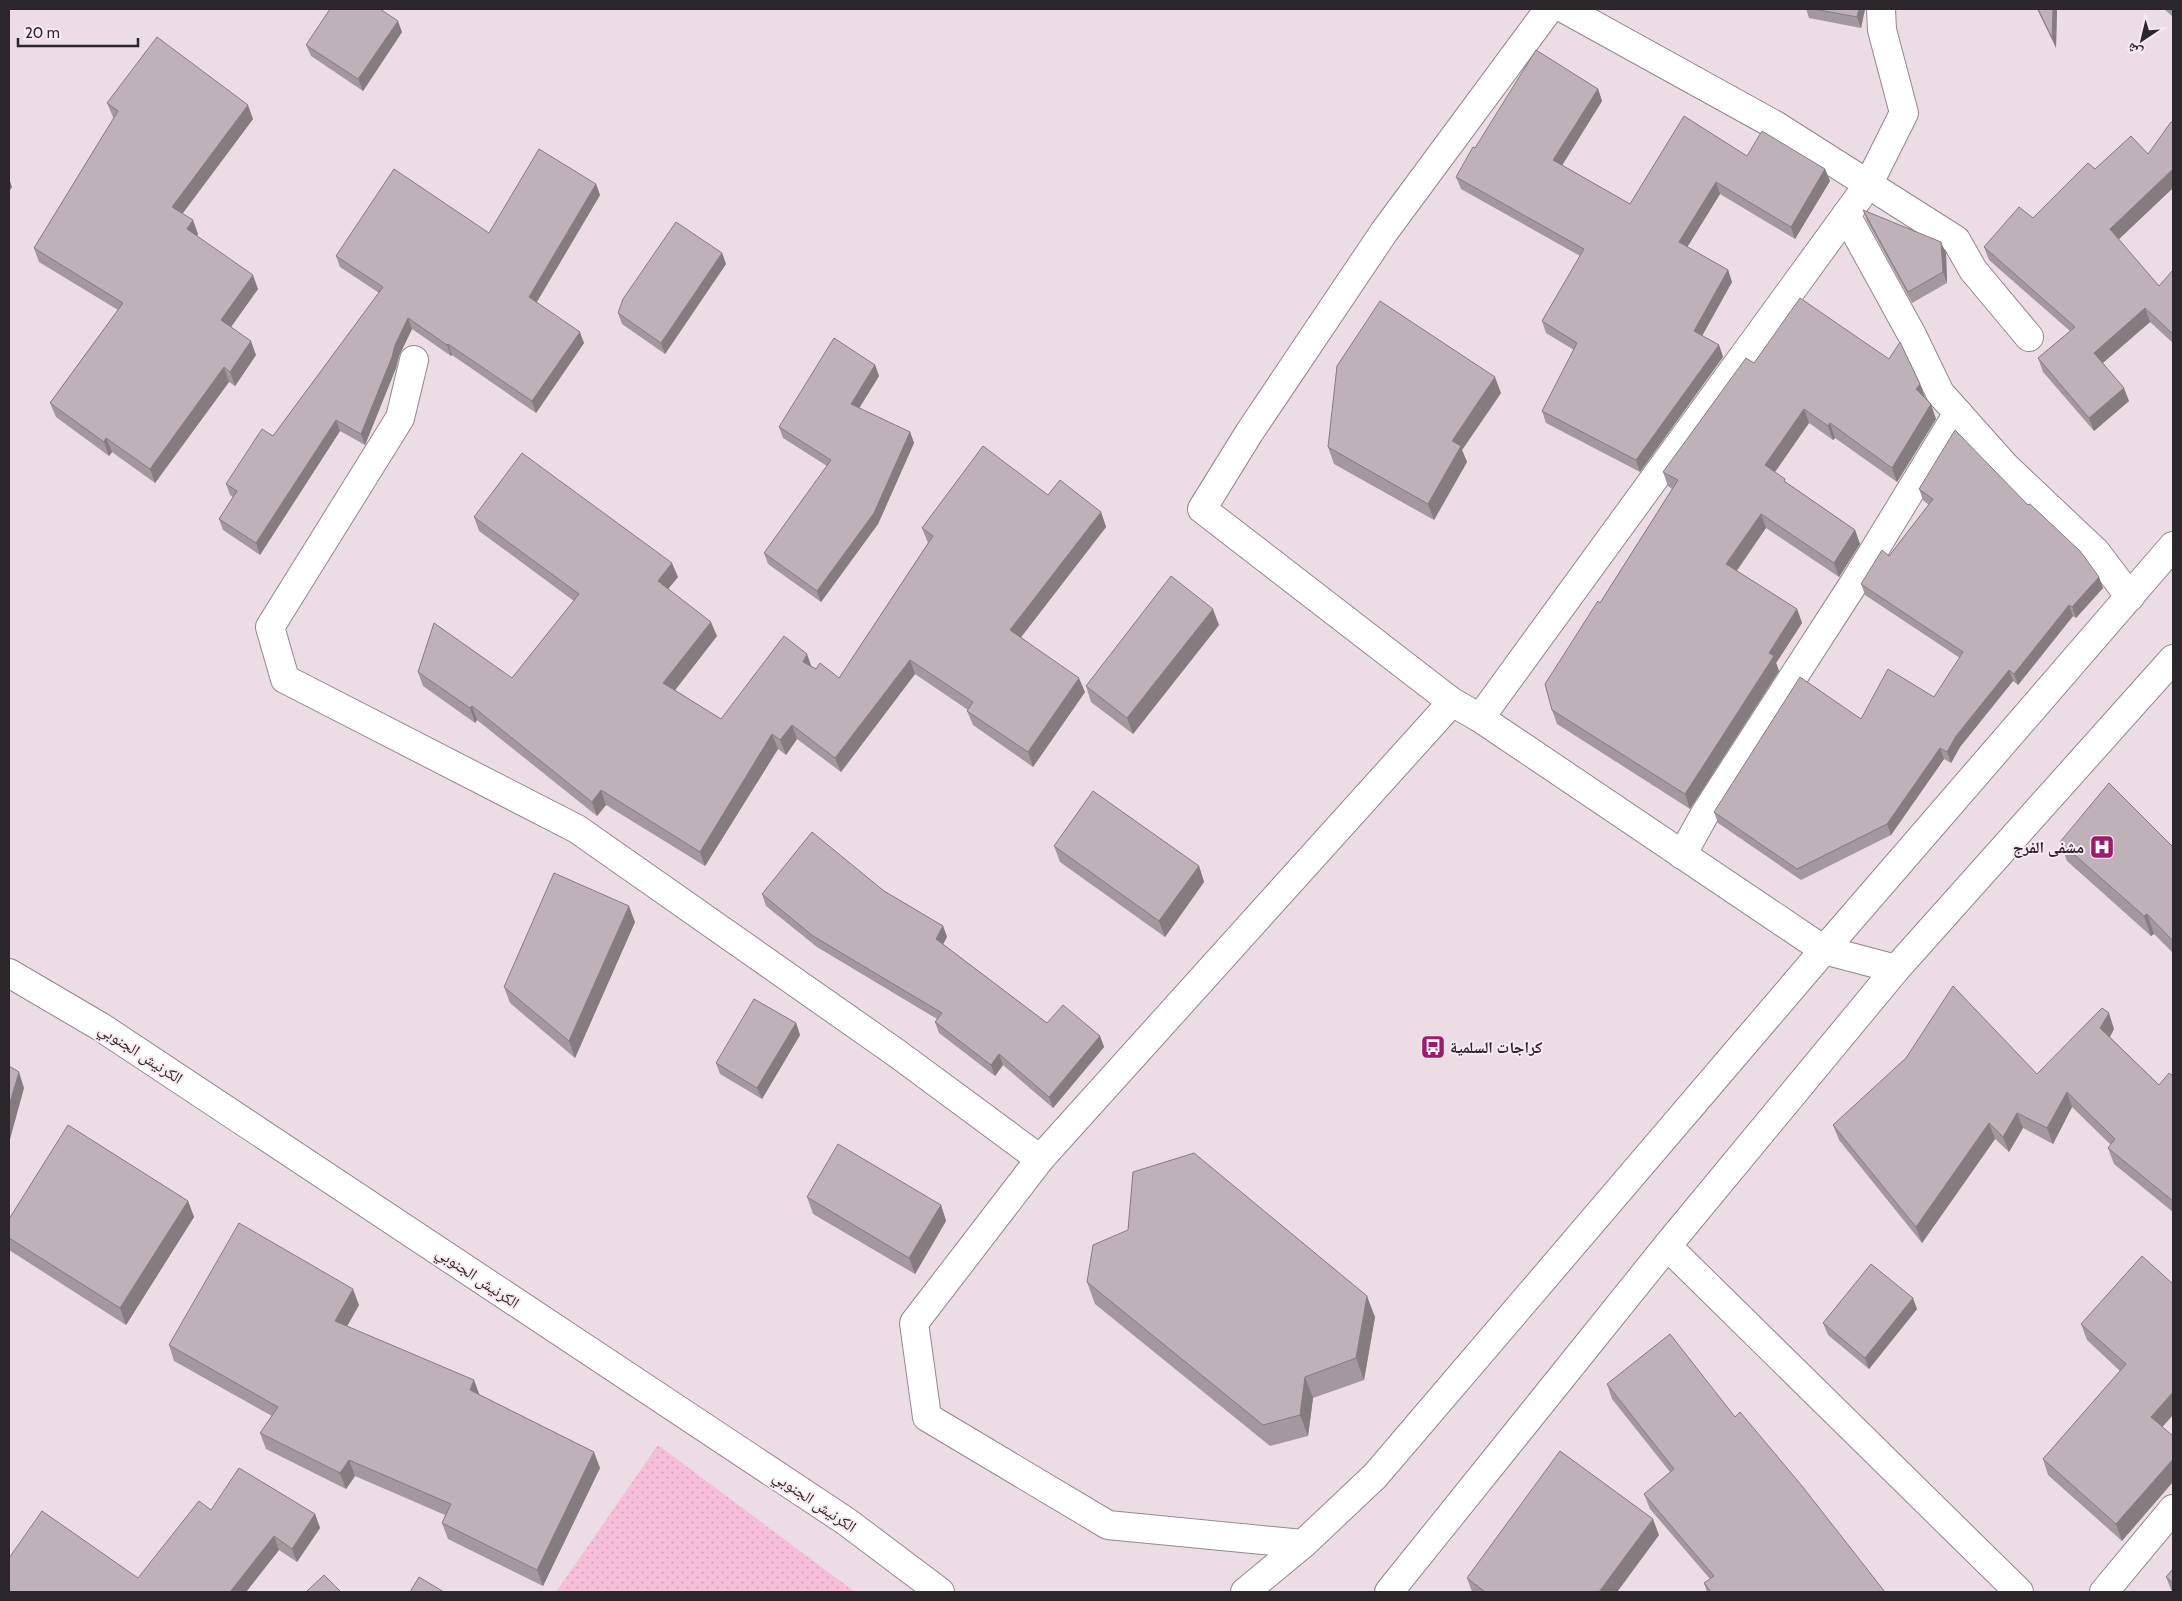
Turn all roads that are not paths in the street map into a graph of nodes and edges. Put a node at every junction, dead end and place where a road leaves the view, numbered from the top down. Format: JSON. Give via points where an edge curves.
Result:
{"nodes":[{"id":1,"x":1549,"y":9,"type":"edge"},
{"id":2,"x":1565,"y":9,"type":"edge"},
{"id":3,"x":1881,"y":9,"type":"edge"},
{"id":4,"x":1868,"y":185,"type":"junction"},
{"id":5,"x":1846,"y":215,"type":"junction"},
{"id":6,"x":2029,"y":337,"type":"dead end"},
{"id":7,"x":414,"y":360,"type":"dead end"},
{"id":8,"x":1958,"y":413,"type":"junction"},
{"id":9,"x":2173,"y":546,"type":"edge"},
{"id":10,"x":2130,"y":597,"type":"junction"},
{"id":11,"x":2173,"y":659,"type":"edge"},
{"id":12,"x":1452,"y":702,"type":"junction"},
{"id":13,"x":1480,"y":718,"type":"junction"},
{"id":14,"x":1682,"y":855,"type":"junction"},
{"id":15,"x":1824,"y":950,"type":"junction"},
{"id":16,"x":1896,"y":969,"type":"junction"},
{"id":17,"x":9,"y":973,"type":"edge"},
{"id":18,"x":1040,"y":1160,"type":"junction"},
{"id":19,"x":1667,"y":1246,"type":"junction"},
{"id":20,"x":2173,"y":1509,"type":"edge"},
{"id":21,"x":1303,"y":1544,"type":"junction"},
{"id":22,"x":940,"y":1592,"type":"edge"},
{"id":23,"x":1245,"y":1592,"type":"edge"},
{"id":24,"x":1389,"y":1592,"type":"edge"},
{"id":25,"x":2019,"y":1592,"type":"edge"},
{"id":26,"x":2104,"y":1592,"type":"edge"}],
"edges":[{"from":1,"to":12,"type":"street","via":[[1384,232],[1202,509]]},
{"from":2,"to":4,"type":"street","via":[[1776,125]]},
{"from":3,"to":4,"type":"street","via":[[1882,30],[1904,113]]},
{"from":4,"to":5,"type":"street"},
{"from":4,"to":6,"type":"street","via":[[1956,240],[1973,270]]},
{"from":5,"to":8,"type":"street","via":[[1912,334],[1940,393]]},
{"from":5,"to":13,"type":"street"},
{"from":7,"to":18,"type":"street","via":[[400,418],[270,627],[285,679],[577,829],[896,1052]]},
{"from":8,"to":10,"type":"street","via":[[2006,467],[2096,552]]},
{"from":8,"to":14,"type":"street"},
{"from":9,"to":10,"type":"street"},
{"from":10,"to":15,"type":"street"},
{"from":11,"to":16,"type":"street"},
{"from":12,"to":13,"type":"street"},
{"from":12,"to":18,"type":"street"},
{"from":13,"to":14,"type":"street"},
{"from":14,"to":15,"type":"street"},
{"from":15,"to":16,"type":"street"},
{"from":15,"to":21,"type":"street","via":[[1375,1476]]},
{"from":16,"to":19,"type":"street"},
{"from":17,"to":22,"type":"street","name":"الكرنيش الجنوبي","via":[[101,1027],[822,1505]]},
{"from":18,"to":21,"type":"street","via":[[914,1323],[927,1417],[1108,1525]]},
{"from":19,"to":24,"type":"street"},
{"from":19,"to":25,"type":"street"},
{"from":20,"to":26,"type":"street"},
{"from":21,"to":23,"type":"street"}]}
